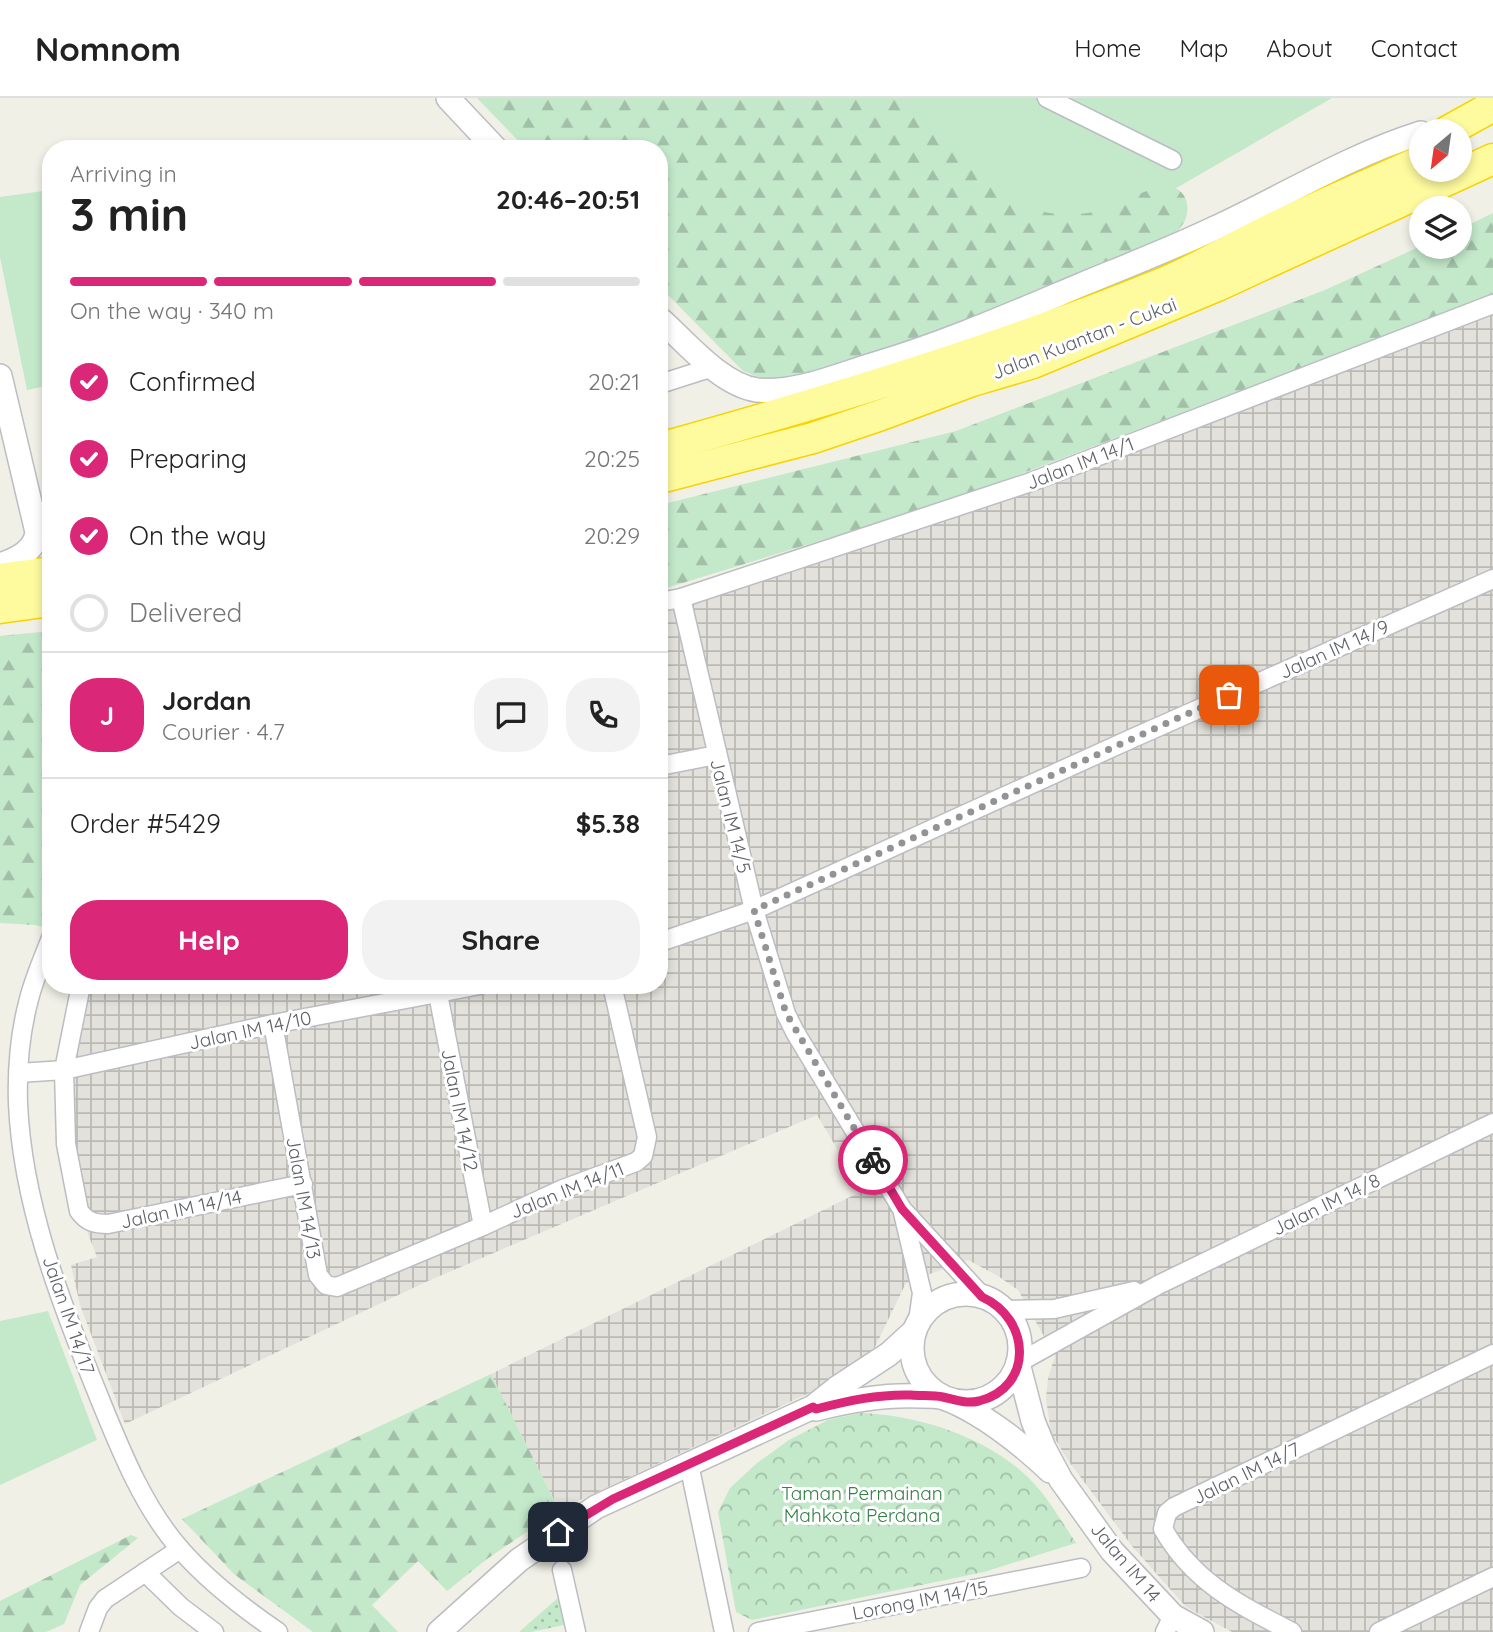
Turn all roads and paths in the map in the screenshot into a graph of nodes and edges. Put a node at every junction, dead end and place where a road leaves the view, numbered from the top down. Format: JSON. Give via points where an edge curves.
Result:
{"nodes":[{"id":1,"x":448,"y":98,"type":"edge"},
{"id":2,"x":1047,"y":98,"type":"edge"},
{"id":3,"x":1488,"y":116,"type":"edge"},
{"id":4,"x":1472,"y":131,"type":"edge"},
{"id":5,"x":1409,"y":138,"type":"edge"},
{"id":6,"x":488,"y":140,"type":"edge"},
{"id":7,"x":1409,"y":153,"type":"edge"},
{"id":8,"x":1493,"y":159,"type":"edge"},
{"id":9,"x":1172,"y":160,"type":"dead end"},
{"id":10,"x":1409,"y":166,"type":"edge"},
{"id":11,"x":1493,"y":179,"type":"edge"},
{"id":12,"x":1456,"y":196,"type":"edge"},
{"id":13,"x":1409,"y":218,"type":"edge"},
{"id":14,"x":1266,"y":232,"type":"junction"},
{"id":15,"x":1217,"y":286,"type":"junction"},
{"id":16,"x":1493,"y":304,"type":"edge"},
{"id":17,"x":668,"y":326,"type":"edge"},
{"id":18,"x":713,"y":367,"type":"junction"},
{"id":19,"x":0,"y":376,"type":"edge"},
{"id":20,"x":668,"y":381,"type":"edge"},
{"id":21,"x":668,"y":447,"type":"edge"},
{"id":22,"x":668,"y":476,"type":"edge"},
{"id":23,"x":42,"y":524,"type":"edge"},
{"id":24,"x":42,"y":533,"type":"edge"},
{"id":25,"x":0,"y":565,"type":"edge"},
{"id":26,"x":42,"y":573,"type":"edge"},
{"id":27,"x":0,"y":579,"type":"edge"},
{"id":28,"x":1493,"y":579,"type":"edge"},
{"id":29,"x":681,"y":598,"type":"junction"},
{"id":30,"x":668,"y":600,"type":"edge"},
{"id":31,"x":42,"y":602,"type":"edge"},
{"id":32,"x":0,"y":608,"type":"edge"},
{"id":33,"x":716,"y":755,"type":"junction"},
{"id":34,"x":668,"y":764,"type":"edge"},
{"id":35,"x":754,"y":910,"type":"junction"},
{"id":36,"x":668,"y":939,"type":"edge"},
{"id":37,"x":42,"y":962,"type":"edge"},
{"id":38,"x":79,"y":994,"type":"edge"},
{"id":39,"x":433,"y":994,"type":"edge"},
{"id":40,"x":438,"y":994,"type":"edge"},
{"id":41,"x":614,"y":994,"type":"edge"},
{"id":42,"x":274,"y":1024,"type":"junction"},
{"id":43,"x":64,"y":1070,"type":"junction"},
{"id":44,"x":19,"y":1073,"type":"junction"},
{"id":45,"x":1493,"y":1124,"type":"edge"},
{"id":46,"x":303,"y":1184,"type":"junction"},
{"id":47,"x":902,"y":1209,"type":"junction"},
{"id":48,"x":483,"y":1226,"type":"junction"},
{"id":49,"x":1158,"y":1285,"type":"junction"},
{"id":50,"x":982,"y":1297,"type":"junction"},
{"id":51,"x":1004,"y":1310,"type":"junction"},
{"id":52,"x":916,"y":1326,"type":"junction"},
{"id":53,"x":1493,"y":1354,"type":"edge"},
{"id":54,"x":1018,"y":1363,"type":"junction"},
{"id":55,"x":942,"y":1397,"type":"junction"},
{"id":56,"x":813,"y":1407,"type":"junction"},
{"id":57,"x":689,"y":1464,"type":"junction"},
{"id":58,"x":1061,"y":1480,"type":"junction"},
{"id":59,"x":180,"y":1549,"type":"junction"},
{"id":60,"x":1081,"y":1567,"type":"dead end"},
{"id":61,"x":562,"y":1570,"type":"dead end"},
{"id":62,"x":145,"y":1572,"type":"junction"},
{"id":63,"x":1493,"y":1577,"type":"edge"},
{"id":64,"x":1169,"y":1624,"type":"edge"},
{"id":65,"x":89,"y":1632,"type":"edge"},
{"id":66,"x":214,"y":1632,"type":"edge"},
{"id":67,"x":278,"y":1632,"type":"edge"},
{"id":68,"x":439,"y":1632,"type":"edge"},
{"id":69,"x":576,"y":1632,"type":"edge"},
{"id":70,"x":724,"y":1632,"type":"edge"},
{"id":71,"x":758,"y":1632,"type":"edge"},
{"id":72,"x":1202,"y":1632,"type":"edge"},
{"id":73,"x":1292,"y":1632,"type":"edge"},
{"id":74,"x":1379,"y":1632,"type":"edge"}],
"edges":[{"from":1,"to":6,"type":"street"},
{"from":2,"to":9,"type":"street"},
{"from":3,"to":4,"type":"highway"},
{"from":5,"to":18,"type":"street","via":[[1325,171],[1215,228],[919,351],[775,390],[740,385]]},
{"from":7,"to":14,"type":"highway"},
{"from":8,"to":15,"type":"highway","name":"Jalan Kuantan - Cukai"},
{"from":10,"to":14,"type":"highway","name":"Jalan Kuantan - Cukai"},
{"from":11,"to":12,"type":"highway"},
{"from":13,"to":15,"type":"highway"},
{"from":14,"to":21,"type":"highway","name":"Jalan Kuantan - Cukai","via":[[1158,285],[939,366]]},
{"from":15,"to":22,"type":"highway","name":"Jalan Kuantan - Cukai","via":[[1033,363],[813,438]]},
{"from":16,"to":29,"type":"street","name":"Jalan IM 14/1","via":[[1031,482]]},
{"from":17,"to":18,"type":"street"},
{"from":18,"to":20,"type":"street"},
{"from":19,"to":23,"type":"street"},
{"from":24,"to":25,"type":"street","via":[[26,551]]},
{"from":26,"to":27,"type":"highway"},
{"from":28,"to":35,"type":"street","name":"Jalan IM 14/9"},
{"from":29,"to":30,"type":"street","name":"Jalan IM 14/1"},
{"from":29,"to":33,"type":"street","name":"Jalan IM 14/5"},
{"from":31,"to":32,"type":"highway"},
{"from":33,"to":34,"type":"street"},
{"from":33,"to":35,"type":"street","name":"Jalan IM 14/5"},
{"from":35,"to":36,"type":"street"},
{"from":35,"to":47,"type":"street","name":"Jalan IM 14/5","via":[[795,1032]]},
{"from":37,"to":44,"type":"street","name":"Jalan IM 14/17","via":[[27,1003]]},
{"from":38,"to":43,"type":"street"},
{"from":39,"to":42,"type":"street","name":"Jalan IM 14/10"},
{"from":40,"to":48,"type":"street","name":"Jalan IM 14/12"},
{"from":41,"to":48,"type":"street","name":"Jalan IM 14/11","via":[[647,1137],[643,1156]]},
{"from":42,"to":43,"type":"street","name":"Jalan IM 14/10"},
{"from":42,"to":46,"type":"street","name":"Jalan IM 14/13"},
{"from":43,"to":44,"type":"street","name":"Jalan IM 14/10"},
{"from":43,"to":46,"type":"street","name":"Jalan IM 14/14","via":[[66,1144],[79,1211],[95,1224]]},
{"from":44,"to":59,"type":"street","name":"Jalan IM 14/17","via":[[26,1174],[76,1342],[124,1456]]},
{"from":45,"to":49,"type":"street","name":"Jalan IM 14/8"},
{"from":46,"to":48,"type":"street","name":"Jalan IM 14/13","via":[[318,1275],[326,1285],[337,1287]]},
{"from":47,"to":50,"type":"street"},
{"from":47,"to":52,"type":"street","via":[[922,1293]]},
{"from":49,"to":51,"type":"street","name":"Jalan IM 14/8","via":[[1054,1309]]},
{"from":49,"to":54,"type":"street","name":"Jalan IM 14/8"},
{"from":50,"to":51,"type":"street"},
{"from":50,"to":52,"type":"street","via":[[946,1298],[935,1303]]},
{"from":51,"to":54,"type":"street","via":[[1017,1331]]},
{"from":52,"to":55,"type":"street","via":[[914,1364],[925,1384]]},
{"from":52,"to":56,"type":"street","via":[[889,1354]]},
{"from":53,"to":73,"type":"street","name":"Jalan IM 14/7","via":[[1167,1513],[1163,1529],[1190,1566],[1229,1599]]},
{"from":54,"to":55,"type":"street","via":[[994,1395],[968,1403]]},
{"from":54,"to":58,"type":"street","via":[[1034,1421]]},
{"from":55,"to":56,"type":"street","via":[[857,1398]]},
{"from":55,"to":58,"type":"street","via":[[1002,1431]]},
{"from":56,"to":57,"type":"street"},
{"from":57,"to":68,"type":"street","via":[[568,1525],[500,1576]]},
{"from":57,"to":70,"type":"street"},
{"from":58,"to":64,"type":"street","name":"Jalan IM 14"},
{"from":59,"to":62,"type":"street"},
{"from":59,"to":67,"type":"street","name":"Jalan IM 14/17"},
{"from":60,"to":71,"type":"street","name":"Lorong IM 14/15"},
{"from":61,"to":69,"type":"street"},
{"from":62,"to":65,"type":"street","via":[[101,1603]]},
{"from":62,"to":66,"type":"street"},
{"from":63,"to":74,"type":"street"},
{"from":64,"to":72,"type":"street","name":"Jalan IM 14"}]}
